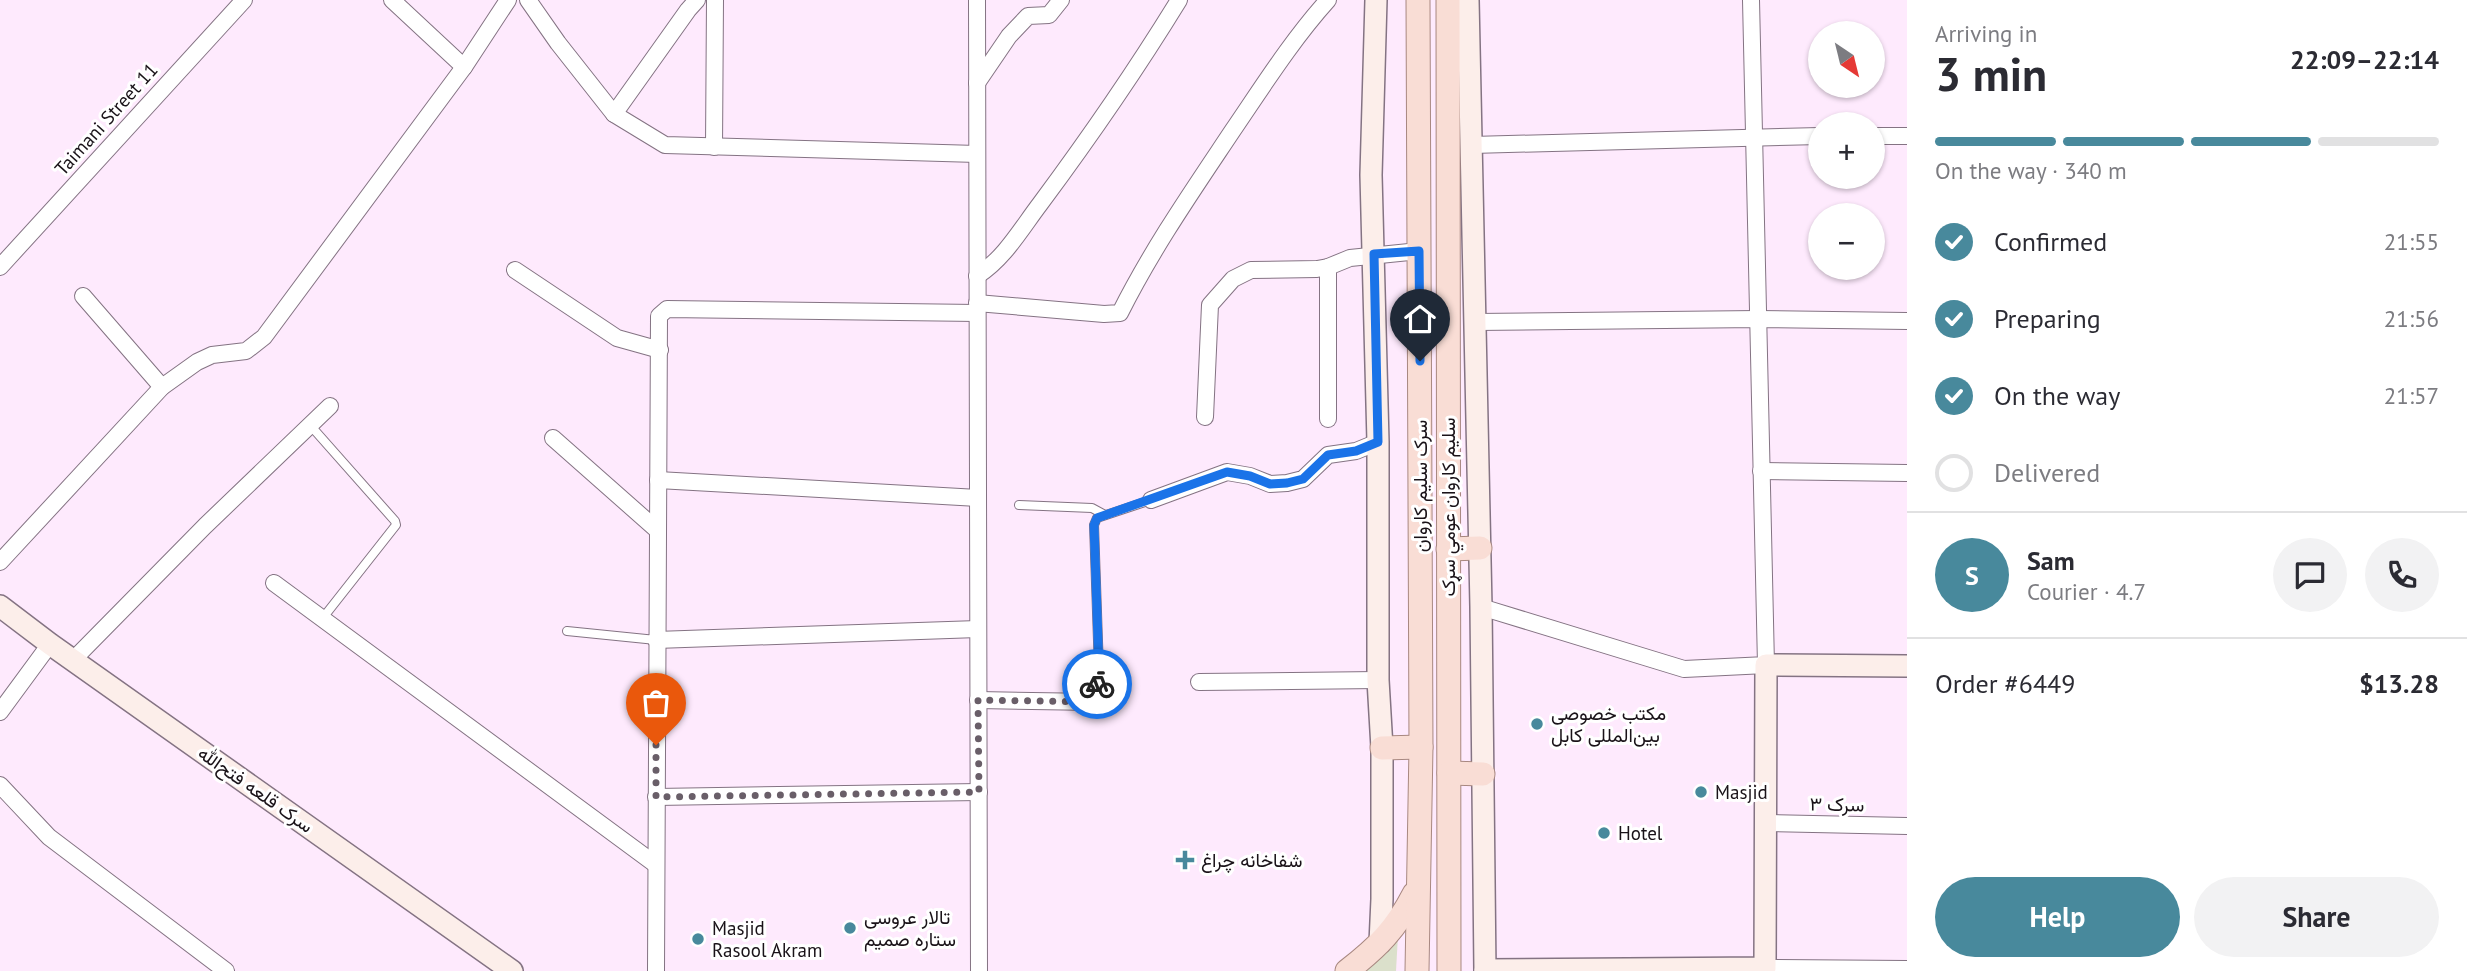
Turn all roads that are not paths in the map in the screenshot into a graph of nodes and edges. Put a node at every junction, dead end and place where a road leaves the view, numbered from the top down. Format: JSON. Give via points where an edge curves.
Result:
{"nodes":[{"id":1,"x":244,"y":0,"type":"edge"},
{"id":2,"x":392,"y":0,"type":"edge"},
{"id":3,"x":508,"y":0,"type":"edge"},
{"id":4,"x":528,"y":0,"type":"edge"},
{"id":5,"x":697,"y":0,"type":"edge"},
{"id":6,"x":715,"y":0,"type":"edge"},
{"id":7,"x":976,"y":0,"type":"edge"},
{"id":8,"x":1061,"y":0,"type":"edge"},
{"id":9,"x":1180,"y":0,"type":"edge"},
{"id":10,"x":1328,"y":0,"type":"edge"},
{"id":11,"x":1376,"y":0,"type":"edge"},
{"id":12,"x":1418,"y":0,"type":"edge"},
{"id":13,"x":1448,"y":0,"type":"edge"},
{"id":14,"x":1468,"y":0,"type":"edge"},
{"id":15,"x":1751,"y":0,"type":"edge"},
{"id":16,"x":464,"y":67,"type":"junction"},
{"id":17,"x":977,"y":83,"type":"junction"},
{"id":18,"x":614,"y":114,"type":"junction"},
{"id":19,"x":1755,"y":136,"type":"junction"},
{"id":20,"x":1808,"y":136,"type":"edge"},
{"id":21,"x":1885,"y":136,"type":"edge"},
{"id":22,"x":1907,"y":136,"type":"edge"},
{"id":23,"x":1472,"y":145,"type":"junction"},
{"id":24,"x":714,"y":147,"type":"junction"},
{"id":25,"x":977,"y":154,"type":"junction"},
{"id":26,"x":1419,"y":251,"type":"junction"},
{"id":27,"x":1374,"y":254,"type":"junction"},
{"id":28,"x":0,"y":267,"type":"edge"},
{"id":29,"x":1328,"y":267,"type":"junction"},
{"id":30,"x":515,"y":271,"type":"dead end"},
{"id":31,"x":977,"y":276,"type":"junction"},
{"id":32,"x":83,"y":296,"type":"dead end"},
{"id":33,"x":977,"y":308,"type":"junction"},
{"id":34,"x":1758,"y":319,"type":"junction"},
{"id":35,"x":1476,"y":321,"type":"junction"},
{"id":36,"x":1907,"y":321,"type":"edge"},
{"id":37,"x":660,"y":349,"type":"junction"},
{"id":38,"x":162,"y":387,"type":"junction"},
{"id":39,"x":330,"y":405,"type":"dead end"},
{"id":40,"x":1205,"y":417,"type":"dead end"},
{"id":41,"x":1328,"y":419,"type":"dead end"},
{"id":42,"x":310,"y":425,"type":"junction"},
{"id":43,"x":553,"y":438,"type":"dead end"},
{"id":44,"x":1378,"y":442,"type":"junction"},
{"id":45,"x":1761,"y":471,"type":"junction"},
{"id":46,"x":1907,"y":473,"type":"edge"},
{"id":47,"x":658,"y":481,"type":"junction"},
{"id":48,"x":978,"y":498,"type":"junction"},
{"id":49,"x":1151,"y":500,"type":"joint"},
{"id":50,"x":1019,"y":505,"type":"dead end"},
{"id":51,"x":1105,"y":514,"type":"junction"},
{"id":52,"x":656,"y":529,"type":"junction"},
{"id":53,"x":1480,"y":548,"type":"junction"},
{"id":54,"x":1448,"y":549,"type":"junction"},
{"id":55,"x":0,"y":562,"type":"edge"},
{"id":56,"x":274,"y":583,"type":"dead end"},
{"id":57,"x":0,"y":606,"type":"edge"},
{"id":58,"x":1481,"y":607,"type":"junction"},
{"id":59,"x":322,"y":619,"type":"junction"},
{"id":60,"x":978,"y":629,"type":"junction"},
{"id":61,"x":567,"y":631,"type":"dead end"},
{"id":62,"x":656,"y":640,"type":"junction"},
{"id":63,"x":50,"y":644,"type":"junction"},
{"id":64,"x":74,"y":659,"type":"junction"},
{"id":65,"x":1766,"y":665,"type":"junction"},
{"id":66,"x":1907,"y":666,"type":"edge"},
{"id":67,"x":1099,"y":670,"type":"joint"},
{"id":68,"x":1378,"y":680,"type":"junction"},
{"id":69,"x":1199,"y":682,"type":"dead end"},
{"id":70,"x":978,"y":700,"type":"junction"},
{"id":71,"x":0,"y":712,"type":"edge"},
{"id":72,"x":1421,"y":747,"type":"junction"},
{"id":73,"x":1382,"y":748,"type":"junction"},
{"id":74,"x":1449,"y":773,"type":"junction"},
{"id":75,"x":1483,"y":774,"type":"junction"},
{"id":76,"x":0,"y":785,"type":"edge"},
{"id":77,"x":979,"y":792,"type":"junction"},
{"id":78,"x":656,"y":797,"type":"junction"},
{"id":79,"x":1767,"y":823,"type":"junction"},
{"id":80,"x":1907,"y":826,"type":"edge"},
{"id":81,"x":655,"y":864,"type":"junction"},
{"id":82,"x":1418,"y":888,"type":"junction"},
{"id":83,"x":1380,"y":943,"type":"junction"},
{"id":84,"x":1907,"y":969,"type":"edge"},
{"id":85,"x":1485,"y":970,"type":"edge"},
{"id":86,"x":1765,"y":970,"type":"edge"},
{"id":87,"x":226,"y":971,"type":"edge"},
{"id":88,"x":512,"y":971,"type":"edge"},
{"id":89,"x":656,"y":971,"type":"edge"},
{"id":90,"x":979,"y":971,"type":"edge"},
{"id":91,"x":1347,"y":971,"type":"edge"},
{"id":92,"x":1417,"y":971,"type":"edge"},
{"id":93,"x":1449,"y":971,"type":"edge"}],
"edges":[{"from":1,"to":28,"type":"street","name":"Taimani Street 11"},
{"from":2,"to":16,"type":"street"},
{"from":3,"to":16,"type":"street"},
{"from":4,"to":18,"type":"street"},
{"from":5,"to":18,"type":"street"},
{"from":6,"to":24,"type":"street"},
{"from":7,"to":17,"type":"street"},
{"from":8,"to":17,"type":"street","via":[[1049,15],[1027,16]]},
{"from":9,"to":31,"type":"street","via":[[1057,181],[994,265]]},
{"from":10,"to":33,"type":"street","via":[[1272,72],[1189,196],[1141,270],[1120,313]]},
{"from":11,"to":27,"type":"street","via":[[1371,175]]},
{"from":12,"to":26,"type":"main road","name":"سرک سلیم کاروان"},
{"from":13,"to":54,"type":"main road","name":"سلیم کاروان عومي سړک"},
{"from":14,"to":23,"type":"street"},
{"from":15,"to":19,"type":"street"},
{"from":16,"to":38,"type":"street","via":[[264,337],[246,351],[212,355],[197,362]]},
{"from":17,"to":25,"type":"street"},
{"from":18,"to":24,"type":"street","via":[[665,145]]},
{"from":19,"to":20,"type":"street"},
{"from":19,"to":23,"type":"street"},
{"from":19,"to":34,"type":"street"},
{"from":21,"to":22,"type":"street"},
{"from":23,"to":35,"type":"street"},
{"from":24,"to":25,"type":"street"},
{"from":25,"to":31,"type":"street"},
{"from":26,"to":27,"type":"street"},
{"from":26,"to":72,"type":"main road","name":"سرک سلیم کاروان"},
{"from":27,"to":29,"type":"street","via":[[1343,259]]},
{"from":27,"to":44,"type":"street"},
{"from":29,"to":40,"type":"street","via":[[1251,270],[1218,294],[1210,304]]},
{"from":29,"to":41,"type":"street"},
{"from":30,"to":37,"type":"street","via":[[617,338]]},
{"from":31,"to":33,"type":"street"},
{"from":32,"to":38,"type":"street"},
{"from":33,"to":37,"type":"street","via":[[667,309],[659,316]]},
{"from":33,"to":48,"type":"street"},
{"from":34,"to":35,"type":"street"},
{"from":34,"to":36,"type":"street"},
{"from":34,"to":45,"type":"street"},
{"from":35,"to":53,"type":"street"},
{"from":37,"to":47,"type":"street"},
{"from":38,"to":55,"type":"street"},
{"from":39,"to":42,"type":"street"},
{"from":42,"to":59,"type":"lane","via":[[396,525]]},
{"from":42,"to":64,"type":"street"},
{"from":43,"to":52,"type":"street"},
{"from":44,"to":49,"type":"street","via":[[1328,455],[1303,479],[1270,484],[1227,472]]},
{"from":44,"to":68,"type":"street"},
{"from":45,"to":46,"type":"street"},
{"from":45,"to":65,"type":"street"},
{"from":47,"to":48,"type":"street"},
{"from":47,"to":52,"type":"street"},
{"from":48,"to":60,"type":"street"},
{"from":49,"to":51,"type":"lane"},
{"from":50,"to":51,"type":"lane","via":[[1092,508]]},
{"from":51,"to":67,"type":"lane","via":[[1094,525]]},
{"from":52,"to":62,"type":"street"},
{"from":53,"to":54,"type":"main road"},
{"from":53,"to":58,"type":"street"},
{"from":54,"to":74,"type":"main road","name":"سلیم کاروان عومي سړک"},
{"from":56,"to":59,"type":"street"},
{"from":57,"to":63,"type":"street","name":"سرک قلعه فتح‌الله"},
{"from":58,"to":65,"type":"street","via":[[1684,669]]},
{"from":58,"to":75,"type":"street"},
{"from":59,"to":81,"type":"street"},
{"from":60,"to":62,"type":"street"},
{"from":60,"to":70,"type":"street"},
{"from":61,"to":62,"type":"lane"},
{"from":62,"to":78,"type":"street"},
{"from":63,"to":64,"type":"street","name":"سرک قلعه فتح‌الله"},
{"from":63,"to":71,"type":"street"},
{"from":64,"to":88,"type":"street","name":"سرک قلعه فتح‌الله"},
{"from":65,"to":66,"type":"street"},
{"from":65,"to":79,"type":"street"},
{"from":67,"to":70,"type":"street","via":[[1095,702]]},
{"from":68,"to":69,"type":"street"},
{"from":68,"to":73,"type":"street"},
{"from":70,"to":77,"type":"street"},
{"from":72,"to":73,"type":"main road"},
{"from":72,"to":82,"type":"main road","name":"سرک سلیم کاروان"},
{"from":73,"to":83,"type":"street"},
{"from":74,"to":75,"type":"main road"},
{"from":74,"to":93,"type":"main road","name":"سلیم کاروان عومي سړک"},
{"from":75,"to":85,"type":"street"},
{"from":76,"to":87,"type":"street","via":[[49,837]]},
{"from":77,"to":78,"type":"street"},
{"from":77,"to":90,"type":"street"},
{"from":78,"to":81,"type":"street"},
{"from":79,"to":80,"type":"street","name":"سرک ۳"},
{"from":79,"to":86,"type":"street"},
{"from":81,"to":89,"type":"street"},
{"from":82,"to":83,"type":"main road","via":[[1399,923]]},
{"from":82,"to":92,"type":"main road","name":"سرک سلیم کاروان"},
{"from":83,"to":91,"type":"main road"},
{"from":84,"to":86,"type":"street"},
{"from":85,"to":86,"type":"street"}]}
